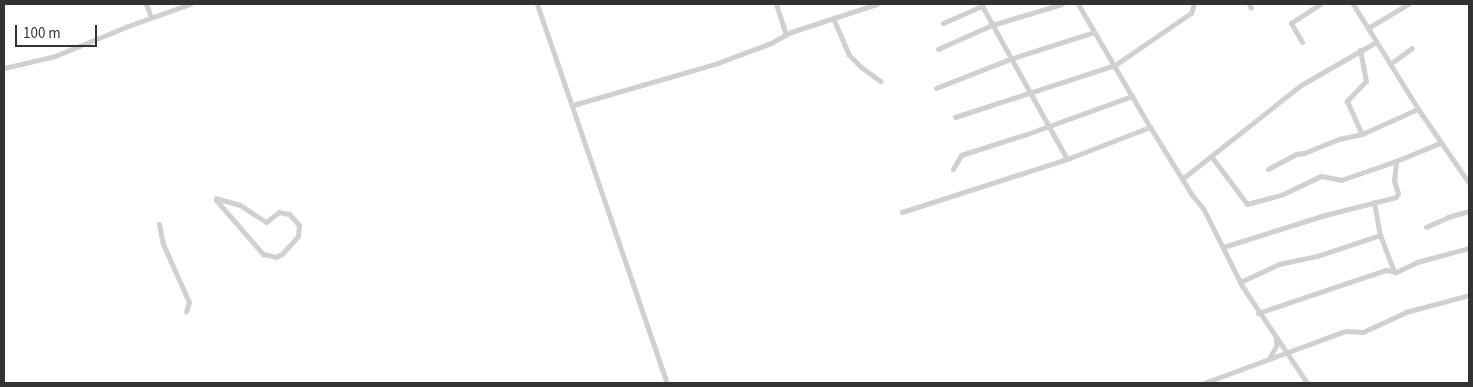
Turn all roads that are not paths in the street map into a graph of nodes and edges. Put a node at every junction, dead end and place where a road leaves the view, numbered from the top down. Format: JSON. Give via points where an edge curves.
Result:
{"nodes":[{"id":1,"x":146,"y":4,"type":"edge"},
{"id":2,"x":190,"y":4,"type":"edge"},
{"id":3,"x":537,"y":4,"type":"edge"},
{"id":4,"x":776,"y":4,"type":"edge"},
{"id":5,"x":874,"y":4,"type":"edge"},
{"id":6,"x":1062,"y":4,"type":"edge"},
{"id":7,"x":1078,"y":4,"type":"edge"},
{"id":8,"x":1194,"y":4,"type":"edge"},
{"id":9,"x":1320,"y":4,"type":"edge"},
{"id":10,"x":1353,"y":4,"type":"edge"},
{"id":11,"x":1408,"y":4,"type":"edge"},
{"id":12,"x":981,"y":5,"type":"edge"},
{"id":13,"x":151,"y":17,"type":"junction"},
{"id":14,"x":834,"y":18,"type":"junction"},
{"id":15,"x":943,"y":23,"type":"dead end"},
{"id":16,"x":992,"y":25,"type":"junction"},
{"id":17,"x":1368,"y":28,"type":"junction"},
{"id":18,"x":1094,"y":32,"type":"junction"},
{"id":19,"x":786,"y":34,"type":"junction"},
{"id":20,"x":1302,"y":42,"type":"dead end"},
{"id":21,"x":1376,"y":42,"type":"junction"},
{"id":22,"x":1412,"y":48,"type":"dead end"},
{"id":23,"x":938,"y":49,"type":"dead end"},
{"id":24,"x":1360,"y":50,"type":"junction"},
{"id":25,"x":1010,"y":60,"type":"junction"},
{"id":26,"x":1390,"y":64,"type":"junction"},
{"id":27,"x":1115,"y":65,"type":"junction"},
{"id":28,"x":4,"y":68,"type":"edge"},
{"id":29,"x":880,"y":81,"type":"dead end"},
{"id":30,"x":936,"y":88,"type":"dead end"},
{"id":31,"x":1030,"y":92,"type":"junction"},
{"id":32,"x":1132,"y":96,"type":"junction"},
{"id":33,"x":573,"y":105,"type":"junction"},
{"id":34,"x":1418,"y":109,"type":"junction"},
{"id":35,"x":955,"y":117,"type":"dead end"},
{"id":36,"x":1048,"y":125,"type":"junction"},
{"id":37,"x":1150,"y":127,"type":"junction"},
{"id":38,"x":1362,"y":134,"type":"junction"},
{"id":39,"x":1440,"y":143,"type":"junction"},
{"id":40,"x":1211,"y":156,"type":"junction"},
{"id":41,"x":1067,"y":159,"type":"junction"},
{"id":42,"x":1396,"y":161,"type":"junction"},
{"id":43,"x":953,"y":169,"type":"dead end"},
{"id":44,"x":1268,"y":169,"type":"dead end"},
{"id":45,"x":1182,"y":179,"type":"junction"},
{"id":46,"x":1469,"y":183,"type":"edge"},
{"id":47,"x":216,"y":199,"type":"joint"},
{"id":48,"x":1374,"y":202,"type":"junction"},
{"id":49,"x":1469,"y":211,"type":"edge"},
{"id":50,"x":902,"y":212,"type":"dead end"},
{"id":51,"x":159,"y":224,"type":"dead end"},
{"id":52,"x":1426,"y":227,"type":"dead end"},
{"id":53,"x":1380,"y":235,"type":"junction"},
{"id":54,"x":1224,"y":247,"type":"junction"},
{"id":55,"x":1469,"y":248,"type":"edge"},
{"id":56,"x":1394,"y":272,"type":"junction"},
{"id":57,"x":1240,"y":282,"type":"junction"},
{"id":58,"x":1469,"y":295,"type":"edge"},
{"id":59,"x":186,"y":312,"type":"dead end"},
{"id":60,"x":1258,"y":312,"type":"junction"},
{"id":61,"x":1276,"y":338,"type":"junction"},
{"id":62,"x":1285,"y":352,"type":"junction"},
{"id":63,"x":1269,"y":359,"type":"junction"},
{"id":64,"x":667,"y":383,"type":"edge"},
{"id":65,"x":1204,"y":383,"type":"edge"},
{"id":66,"x":1307,"y":383,"type":"edge"}],
"edges":[{"from":1,"to":13,"type":"street"},
{"from":2,"to":13,"type":"street"},
{"from":3,"to":33,"type":"street"},
{"from":4,"to":19,"type":"street"},
{"from":5,"to":14,"type":"street"},
{"from":6,"to":16,"type":"street"},
{"from":7,"to":18,"type":"street"},
{"from":8,"to":27,"type":"street","via":[[1191,12]]},
{"from":9,"to":20,"type":"street","via":[[1291,22]]},
{"from":10,"to":17,"type":"street"},
{"from":11,"to":17,"type":"street"},
{"from":12,"to":15,"type":"street"},
{"from":12,"to":16,"type":"street"},
{"from":13,"to":28,"type":"street","via":[[54,56]]},
{"from":14,"to":19,"type":"street"},
{"from":14,"to":29,"type":"street","via":[[849,55]]},
{"from":16,"to":23,"type":"street"},
{"from":16,"to":25,"type":"street"},
{"from":17,"to":21,"type":"street"},
{"from":18,"to":25,"type":"street"},
{"from":18,"to":27,"type":"street"},
{"from":19,"to":33,"type":"street","via":[[772,43],[715,64]]},
{"from":21,"to":24,"type":"street"},
{"from":21,"to":26,"type":"street"},
{"from":22,"to":26,"type":"street"},
{"from":24,"to":38,"type":"street","via":[[1366,80],[1347,101]]},
{"from":24,"to":40,"type":"street","via":[[1301,85]]},
{"from":25,"to":30,"type":"street"},
{"from":25,"to":31,"type":"street"},
{"from":26,"to":34,"type":"street"},
{"from":27,"to":31,"type":"street"},
{"from":27,"to":32,"type":"street"},
{"from":31,"to":35,"type":"street"},
{"from":31,"to":36,"type":"street"},
{"from":32,"to":36,"type":"street"},
{"from":32,"to":37,"type":"street"},
{"from":33,"to":64,"type":"street"},
{"from":34,"to":38,"type":"street"},
{"from":34,"to":39,"type":"street"},
{"from":36,"to":41,"type":"street"},
{"from":36,"to":43,"type":"street","via":[[961,155]]},
{"from":37,"to":41,"type":"street"},
{"from":37,"to":45,"type":"street"},
{"from":38,"to":44,"type":"street","via":[[1296,154]]},
{"from":39,"to":42,"type":"street"},
{"from":39,"to":46,"type":"street"},
{"from":40,"to":42,"type":"street","via":[[1248,204],[1281,195],[1321,176],[1341,180]]},
{"from":40,"to":45,"type":"street"},
{"from":41,"to":50,"type":"street"},
{"from":42,"to":48,"type":"street","via":[[1394,181],[1398,195]]},
{"from":45,"to":54,"type":"street","via":[[1203,208]]},
{"from":47,"to":47,"type":"street","via":[[257,249],[270,257],[282,254],[298,236],[299,225],[289,214],[279,212],[266,222],[240,206]]},
{"from":48,"to":53,"type":"street"},
{"from":48,"to":54,"type":"street"},
{"from":49,"to":52,"type":"street"},
{"from":51,"to":59,"type":"street","via":[[163,244],[189,302]]},
{"from":53,"to":56,"type":"street"},
{"from":53,"to":57,"type":"street","via":[[1317,256],[1279,264]]},
{"from":54,"to":57,"type":"street"},
{"from":55,"to":56,"type":"street","via":[[1417,262]]},
{"from":56,"to":60,"type":"street","via":[[1386,270]]},
{"from":57,"to":60,"type":"street"},
{"from":58,"to":62,"type":"street","via":[[1406,312],[1364,332],[1344,331]]},
{"from":60,"to":61,"type":"street"},
{"from":61,"to":62,"type":"street"},
{"from":61,"to":63,"type":"street","via":[[1276,346]]},
{"from":62,"to":63,"type":"street"},
{"from":62,"to":66,"type":"street"},
{"from":63,"to":65,"type":"street"}]}
